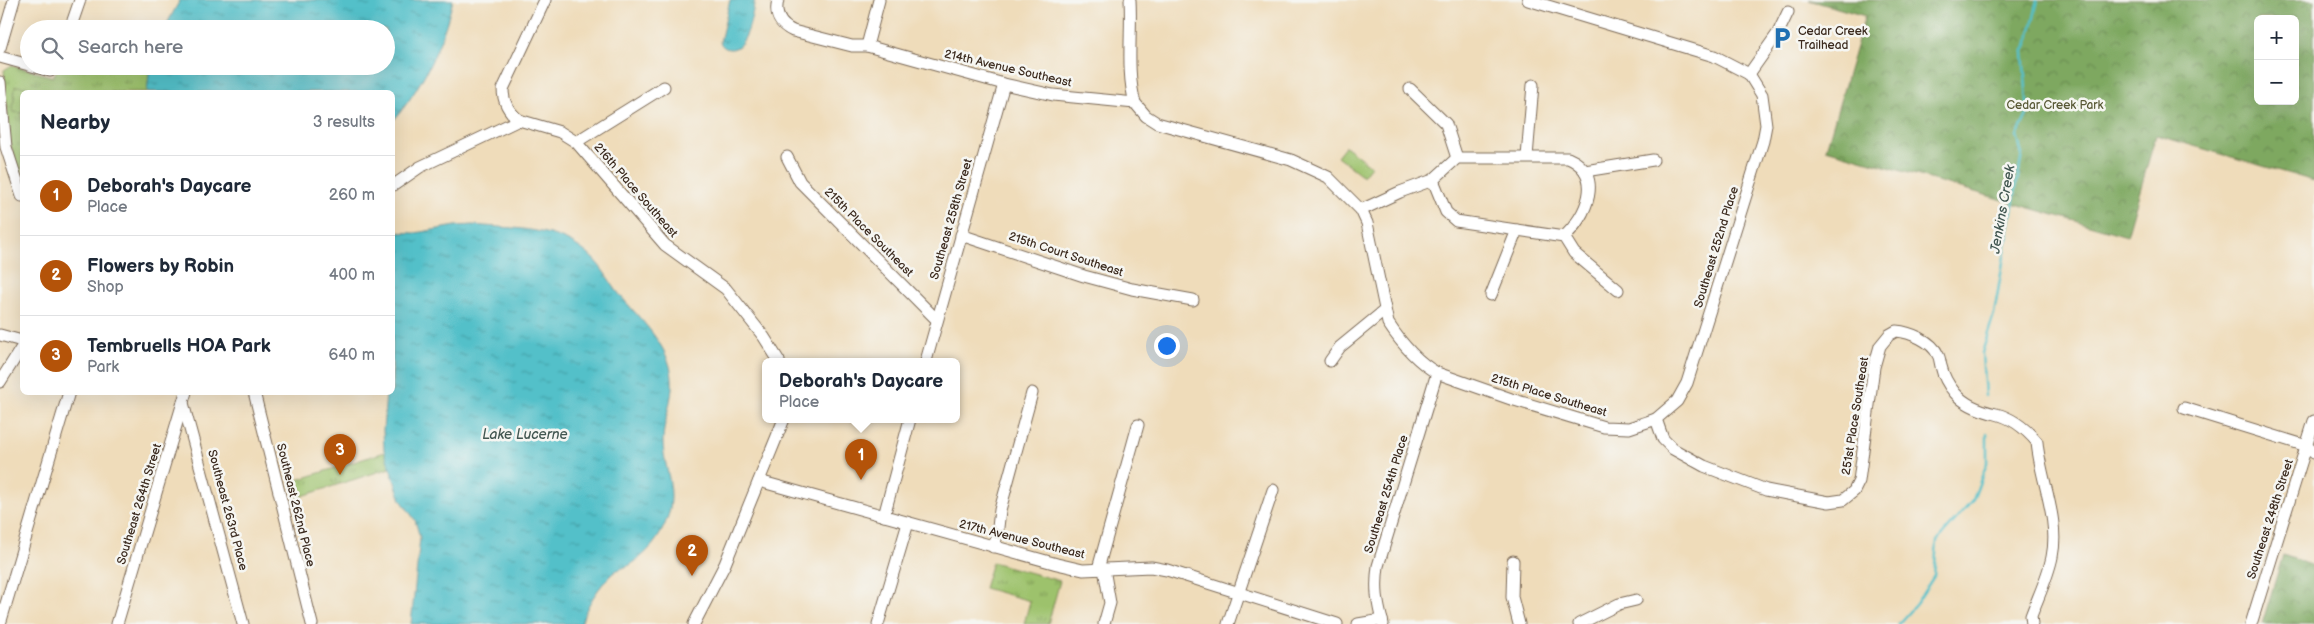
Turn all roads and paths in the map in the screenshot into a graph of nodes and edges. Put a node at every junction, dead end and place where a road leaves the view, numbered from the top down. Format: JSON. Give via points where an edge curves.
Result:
{"nodes":[{"id":1,"x":14,"y":0,"type":"edge"},
{"id":2,"x":80,"y":0,"type":"edge"},
{"id":3,"x":545,"y":0,"type":"edge"},
{"id":4,"x":778,"y":0,"type":"edge"},
{"id":5,"x":879,"y":0,"type":"edge"},
{"id":6,"x":1130,"y":0,"type":"edge"},
{"id":7,"x":1528,"y":0,"type":"edge"},
{"id":8,"x":1788,"y":12,"type":"dead end"},
{"id":9,"x":73,"y":20,"type":"edge"},
{"id":10,"x":867,"y":46,"type":"junction"},
{"id":11,"x":0,"y":48,"type":"edge"},
{"id":12,"x":0,"y":57,"type":"edge"},
{"id":13,"x":20,"y":63,"type":"edge"},
{"id":14,"x":1749,"y":74,"type":"junction"},
{"id":15,"x":0,"y":82,"type":"edge"},
{"id":16,"x":1004,"y":84,"type":"junction"},
{"id":17,"x":1533,"y":85,"type":"dead end"},
{"id":18,"x":664,"y":88,"type":"dead end"},
{"id":19,"x":1410,"y":88,"type":"dead end"},
{"id":20,"x":1135,"y":103,"type":"junction"},
{"id":21,"x":518,"y":120,"type":"junction"},
{"id":22,"x":576,"y":142,"type":"junction"},
{"id":23,"x":1527,"y":157,"type":"junction"},
{"id":24,"x":787,"y":158,"type":"dead end"},
{"id":25,"x":1457,"y":158,"type":"junction"},
{"id":26,"x":1653,"y":160,"type":"dead end"},
{"id":27,"x":1585,"y":171,"type":"junction"},
{"id":28,"x":1433,"y":180,"type":"junction"},
{"id":29,"x":395,"y":184,"type":"edge"},
{"id":30,"x":20,"y":190,"type":"edge"},
{"id":31,"x":1361,"y":210,"type":"junction"},
{"id":32,"x":1517,"y":230,"type":"junction"},
{"id":33,"x":961,"y":235,"type":"junction"},
{"id":34,"x":1564,"y":237,"type":"junction"},
{"id":35,"x":1618,"y":290,"type":"dead end"},
{"id":36,"x":1490,"y":295,"type":"dead end"},
{"id":37,"x":1194,"y":300,"type":"dead end"},
{"id":38,"x":1384,"y":311,"type":"junction"},
{"id":39,"x":937,"y":320,"type":"junction"},
{"id":40,"x":0,"y":335,"type":"edge"},
{"id":41,"x":20,"y":340,"type":"edge"},
{"id":42,"x":20,"y":350,"type":"edge"},
{"id":43,"x":777,"y":358,"type":"edge"},
{"id":44,"x":927,"y":358,"type":"edge"},
{"id":45,"x":1330,"y":361,"type":"dead end"},
{"id":46,"x":1436,"y":374,"type":"junction"},
{"id":47,"x":0,"y":382,"type":"edge"},
{"id":48,"x":1032,"y":393,"type":"dead end"},
{"id":49,"x":68,"y":395,"type":"edge"},
{"id":50,"x":255,"y":395,"type":"edge"},
{"id":51,"x":185,"y":398,"type":"edge"},
{"id":52,"x":2184,"y":408,"type":"dead end"},
{"id":53,"x":1656,"y":419,"type":"junction"},
{"id":54,"x":2314,"y":421,"type":"edge"},
{"id":55,"x":782,"y":423,"type":"edge"},
{"id":56,"x":909,"y":423,"type":"edge"},
{"id":57,"x":1138,"y":425,"type":"dead end"},
{"id":58,"x":2311,"y":449,"type":"edge"},
{"id":59,"x":759,"y":481,"type":"junction"},
{"id":60,"x":1273,"y":490,"type":"dead end"},
{"id":61,"x":884,"y":516,"type":"junction"},
{"id":62,"x":908,"y":523,"type":"junction"},
{"id":63,"x":993,"y":547,"type":"junction"},
{"id":64,"x":1513,"y":561,"type":"dead end"},
{"id":65,"x":1101,"y":569,"type":"junction"},
{"id":66,"x":1239,"y":592,"type":"junction"},
{"id":67,"x":1636,"y":600,"type":"dead end"},
{"id":68,"x":1382,"y":622,"type":"edge"},
{"id":69,"x":0,"y":624,"type":"edge"},
{"id":70,"x":117,"y":624,"type":"edge"},
{"id":71,"x":243,"y":624,"type":"edge"},
{"id":72,"x":312,"y":624,"type":"edge"},
{"id":73,"x":694,"y":624,"type":"edge"},
{"id":74,"x":878,"y":624,"type":"edge"},
{"id":75,"x":1104,"y":624,"type":"edge"},
{"id":76,"x":1228,"y":624,"type":"edge"},
{"id":77,"x":1337,"y":624,"type":"edge"},
{"id":78,"x":1358,"y":624,"type":"edge"},
{"id":79,"x":1519,"y":624,"type":"edge"},
{"id":80,"x":1579,"y":624,"type":"edge"},
{"id":81,"x":2032,"y":624,"type":"edge"},
{"id":82,"x":2251,"y":624,"type":"edge"}],
"edges":[{"from":1,"to":11,"type":"street"},
{"from":2,"to":9,"type":"street"},
{"from":3,"to":21,"type":"street","via":[[503,89],[505,104]]},
{"from":4,"to":10,"type":"street","name":"214th Avenue Southeast","via":[[777,18],[785,27],[852,46]]},
{"from":5,"to":10,"type":"street"},
{"from":6,"to":20,"type":"street","via":[[1130,80]]},
{"from":7,"to":14,"type":"street","via":[[1714,56]]},
{"from":8,"to":14,"type":"street","via":[[1778,34]]},
{"from":10,"to":16,"type":"street","name":"214th Avenue Southeast"},
{"from":12,"to":13,"type":"street"},
{"from":14,"to":53,"type":"street","name":"Southeast 252nd Place","via":[[1762,95],[1766,125],[1763,140],[1687,383],[1677,401]]},
{"from":15,"to":30,"type":"street","via":[[6,147]]},
{"from":16,"to":20,"type":"street","name":"214th Avenue Southeast","via":[[1070,98]]},
{"from":16,"to":33,"type":"street","name":"Southeast 258th Street"},
{"from":17,"to":23,"type":"street"},
{"from":18,"to":22,"type":"street"},
{"from":19,"to":25,"type":"street","via":[[1446,124]]},
{"from":20,"to":31,"type":"street","via":[[1157,123],[1313,169],[1328,177]]},
{"from":21,"to":22,"type":"street","via":[[560,132]]},
{"from":21,"to":29,"type":"street","via":[[420,166]]},
{"from":22,"to":43,"type":"street","name":"216th Place Southeast","via":[[665,245],[726,289]]},
{"from":23,"to":25,"type":"street"},
{"from":23,"to":27,"type":"street","via":[[1568,158]]},
{"from":24,"to":39,"type":"street","name":"215th Place Southeast","via":[[800,182]]},
{"from":25,"to":28,"type":"street"},
{"from":26,"to":27,"type":"street"},
{"from":27,"to":34,"type":"street","via":[[1589,189],[1586,208],[1582,219]]},
{"from":28,"to":31,"type":"street"},
{"from":28,"to":32,"type":"street","via":[[1446,212],[1456,221]]},
{"from":31,"to":38,"type":"street","name":"215th Place Southeast","via":[[1370,234]]},
{"from":32,"to":34,"type":"street"},
{"from":32,"to":36,"type":"street"},
{"from":33,"to":37,"type":"street","name":"215th Court Southeast","via":[[1084,276]]},
{"from":33,"to":39,"type":"street","name":"Southeast 258th Street"},
{"from":34,"to":35,"type":"street","via":[[1574,253]]},
{"from":38,"to":45,"type":"street","via":[[1340,347]]},
{"from":38,"to":46,"type":"street","name":"215th Place Southeast","via":[[1396,336],[1415,358]]},
{"from":39,"to":44,"type":"street","name":"Southeast 258th Street"},
{"from":40,"to":41,"type":"street"},
{"from":42,"to":47,"type":"street"},
{"from":46,"to":53,"type":"street","name":"215th Place Southeast","via":[[1604,428],[1629,428]]},
{"from":46,"to":68,"type":"street","name":"Southeast 254th Place","via":[[1378,566],[1376,602]]},
{"from":48,"to":63,"type":"street"},
{"from":49,"to":69,"type":"street"},
{"from":50,"to":72,"type":"street","name":"Southeast 262nd Place"},
{"from":51,"to":70,"type":"street","name":"Southeast 264th Street"},
{"from":51,"to":71,"type":"street","name":"Southeast 263rd Place"},
{"from":52,"to":58,"type":"street"},
{"from":53,"to":81,"type":"street","name":"251st Place Southeast","via":[[1663,439],[1690,460],[1766,490],[1829,502],[1843,500],[1854,491],[1862,470],[1871,386],[1880,346],[1896,331],[1917,337],[1938,354],[1948,383],[1963,401],[1985,413],[1997,414],[2018,423],[2037,442],[2053,529],[2052,557],[2031,616]]},
{"from":54,"to":58,"type":"street","name":"Southeast 248th Street"},
{"from":55,"to":59,"type":"street"},
{"from":56,"to":61,"type":"street"},
{"from":57,"to":65,"type":"street"},
{"from":58,"to":82,"type":"street","name":"Southeast 248th Street"},
{"from":59,"to":61,"type":"street","name":"217th Avenue Southeast"},
{"from":59,"to":73,"type":"street","via":[[714,587]]},
{"from":60,"to":66,"type":"street"},
{"from":61,"to":62,"type":"street","name":"217th Avenue Southeast"},
{"from":62,"to":63,"type":"street","name":"217th Avenue Southeast"},
{"from":62,"to":74,"type":"street"},
{"from":63,"to":65,"type":"street","name":"217th Avenue Southeast","via":[[1083,570]]},
{"from":64,"to":79,"type":"street","via":[[1512,597]]},
{"from":65,"to":66,"type":"street","name":"217th Avenue Southeast","via":[[1151,567]]},
{"from":65,"to":75,"type":"street","via":[[1110,603]]},
{"from":66,"to":76,"type":"street"},
{"from":66,"to":77,"type":"street","name":"217th Avenue Southeast"},
{"from":67,"to":80,"type":"street","via":[[1620,604]]},
{"from":68,"to":78,"type":"street"}]}
